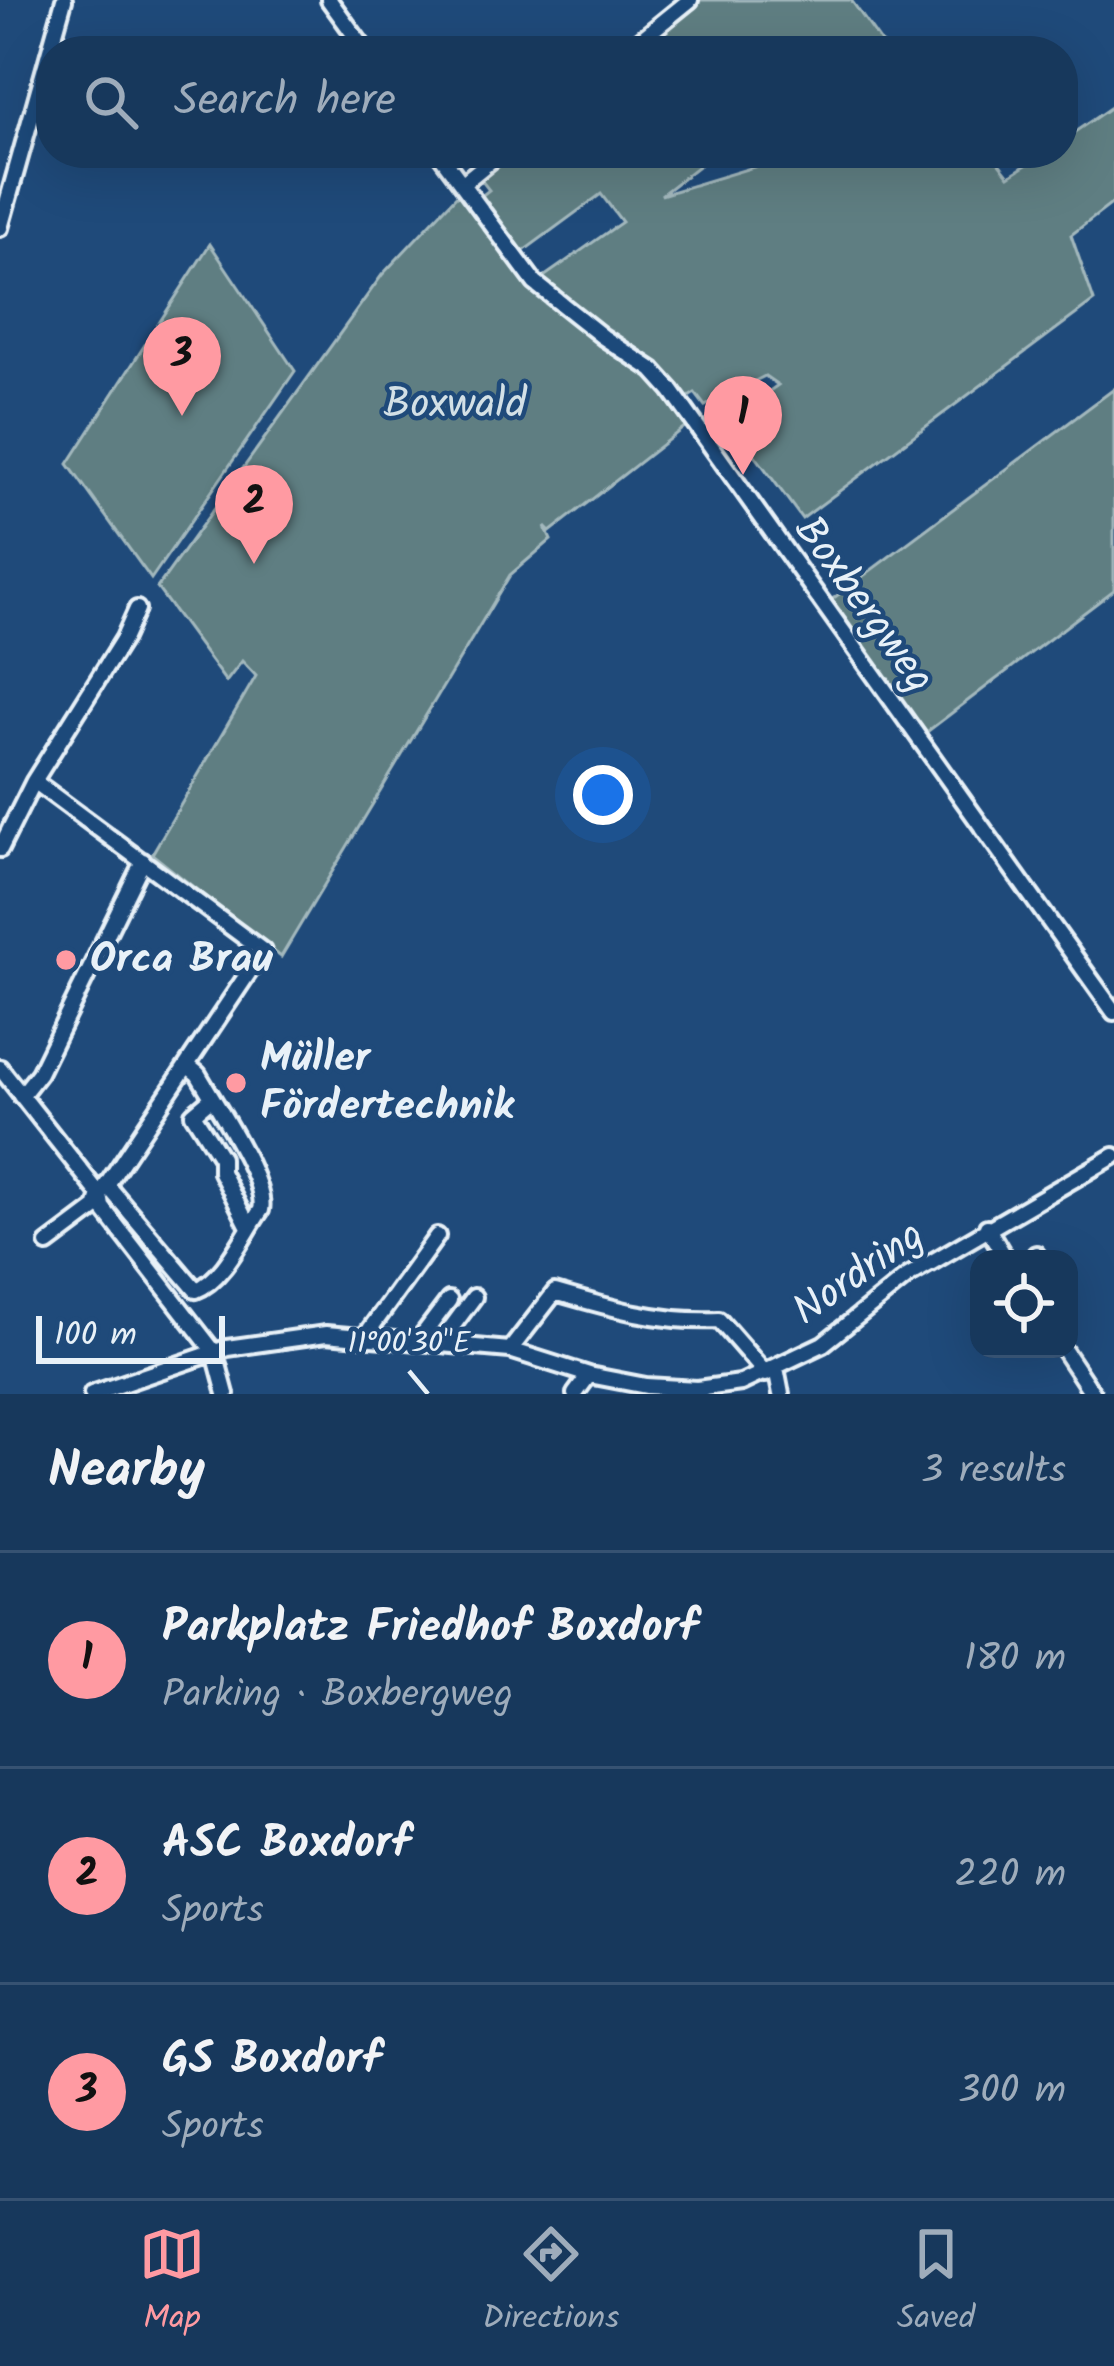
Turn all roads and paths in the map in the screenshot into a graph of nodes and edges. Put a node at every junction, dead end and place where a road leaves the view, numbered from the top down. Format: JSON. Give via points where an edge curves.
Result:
{"nodes":[{"id":1,"x":64,"y":0,"type":"edge"},
{"id":2,"x":329,"y":0,"type":"edge"},
{"id":3,"x":690,"y":0,"type":"edge"},
{"id":4,"x":54,"y":36,"type":"edge"},
{"id":5,"x":355,"y":36,"type":"edge"},
{"id":6,"x":646,"y":36,"type":"edge"},
{"id":7,"x":36,"y":100,"type":"edge"},
{"id":8,"x":450,"y":168,"type":"edge"},
{"id":9,"x":482,"y":168,"type":"edge"},
{"id":10,"x":462,"y":184,"type":"junction"},
{"id":11,"x":0,"y":228,"type":"edge"},
{"id":12,"x":137,"y":609,"type":"dead end"},
{"id":13,"x":34,"y":781,"type":"junction"},
{"id":14,"x":0,"y":849,"type":"edge"},
{"id":15,"x":142,"y":861,"type":"junction"},
{"id":16,"x":1114,"y":1012,"type":"edge"},
{"id":17,"x":187,"y":1065,"type":"junction"},
{"id":18,"x":0,"y":1068,"type":"edge"},
{"id":19,"x":21,"y":1096,"type":"junction"},
{"id":20,"x":212,"y":1098,"type":"junction"},
{"id":21,"x":1114,"y":1156,"type":"edge"},
{"id":22,"x":104,"y":1190,"type":"junction"},
{"id":23,"x":249,"y":1227,"type":"junction"},
{"id":24,"x":986,"y":1227,"type":"junction"},
{"id":25,"x":437,"y":1236,"type":"dead end"},
{"id":26,"x":48,"y":1244,"type":"dead end"},
{"id":27,"x":1000,"y":1250,"type":"edge"},
{"id":28,"x":474,"y":1297,"type":"dead end"},
{"id":29,"x":449,"y":1300,"type":"dead end"},
{"id":30,"x":365,"y":1336,"type":"junction"},
{"id":31,"x":418,"y":1341,"type":"junction"},
{"id":32,"x":440,"y":1343,"type":"junction"},
{"id":33,"x":510,"y":1350,"type":"junction"},
{"id":34,"x":215,"y":1352,"type":"junction"},
{"id":35,"x":1069,"y":1358,"type":"edge"},
{"id":36,"x":771,"y":1371,"type":"junction"},
{"id":37,"x":589,"y":1375,"type":"junction"},
{"id":38,"x":92,"y":1394,"type":"edge"},
{"id":39,"x":226,"y":1394,"type":"edge"},
{"id":40,"x":574,"y":1394,"type":"edge"},
{"id":41,"x":781,"y":1394,"type":"edge"},
{"id":42,"x":1093,"y":1394,"type":"edge"}],
"edges":[{"from":1,"to":4,"type":"street"},
{"from":2,"to":5,"type":"street"},
{"from":3,"to":6,"type":"street"},
{"from":7,"to":11,"type":"street"},
{"from":8,"to":10,"type":"street","name":"Boxbergweg"},
{"from":9,"to":10,"type":"street"},
{"from":10,"to":16,"type":"street","name":"Boxbergweg","via":[[535,283],[671,390]]},
{"from":12,"to":13,"type":"street"},
{"from":13,"to":14,"type":"street"},
{"from":13,"to":15,"type":"street"},
{"from":15,"to":17,"type":"street","via":[[263,951]]},
{"from":15,"to":19,"type":"street"},
{"from":17,"to":20,"type":"street"},
{"from":17,"to":22,"type":"street"},
{"from":18,"to":19,"type":"street"},
{"from":19,"to":22,"type":"street"},
{"from":20,"to":23,"type":"street","via":[[264,1198]]},
{"from":20,"to":23,"type":"street","via":[[193,1114]]},
{"from":21,"to":24,"type":"street","name":"Nordring"},
{"from":22,"to":23,"type":"street","via":[[196,1290]]},
{"from":22,"to":26,"type":"street","via":[[96,1208]]},
{"from":22,"to":34,"type":"street","via":[[102,1208]]},
{"from":24,"to":27,"type":"street"},
{"from":24,"to":36,"type":"street","name":"Nordring","via":[[824,1344]]},
{"from":25,"to":30,"type":"street"},
{"from":28,"to":32,"type":"street"},
{"from":29,"to":31,"type":"street"},
{"from":30,"to":31,"type":"street","name":"Nordring"},
{"from":30,"to":34,"type":"street","name":"Nordring","via":[[326,1334]]},
{"from":31,"to":32,"type":"street","name":"Nordring"},
{"from":32,"to":33,"type":"street","name":"Nordring"},
{"from":33,"to":36,"type":"street","name":"Nordring","via":[[555,1292],[683,1322],[718,1319]]},
{"from":33,"to":37,"type":"street","name":"Nordring"},
{"from":34,"to":38,"type":"street","name":"Nordring"},
{"from":34,"to":39,"type":"street"},
{"from":35,"to":42,"type":"street"},
{"from":36,"to":37,"type":"street","name":"Nordring","via":[[697,1389]]},
{"from":36,"to":41,"type":"street"},
{"from":37,"to":40,"type":"street"}]}
